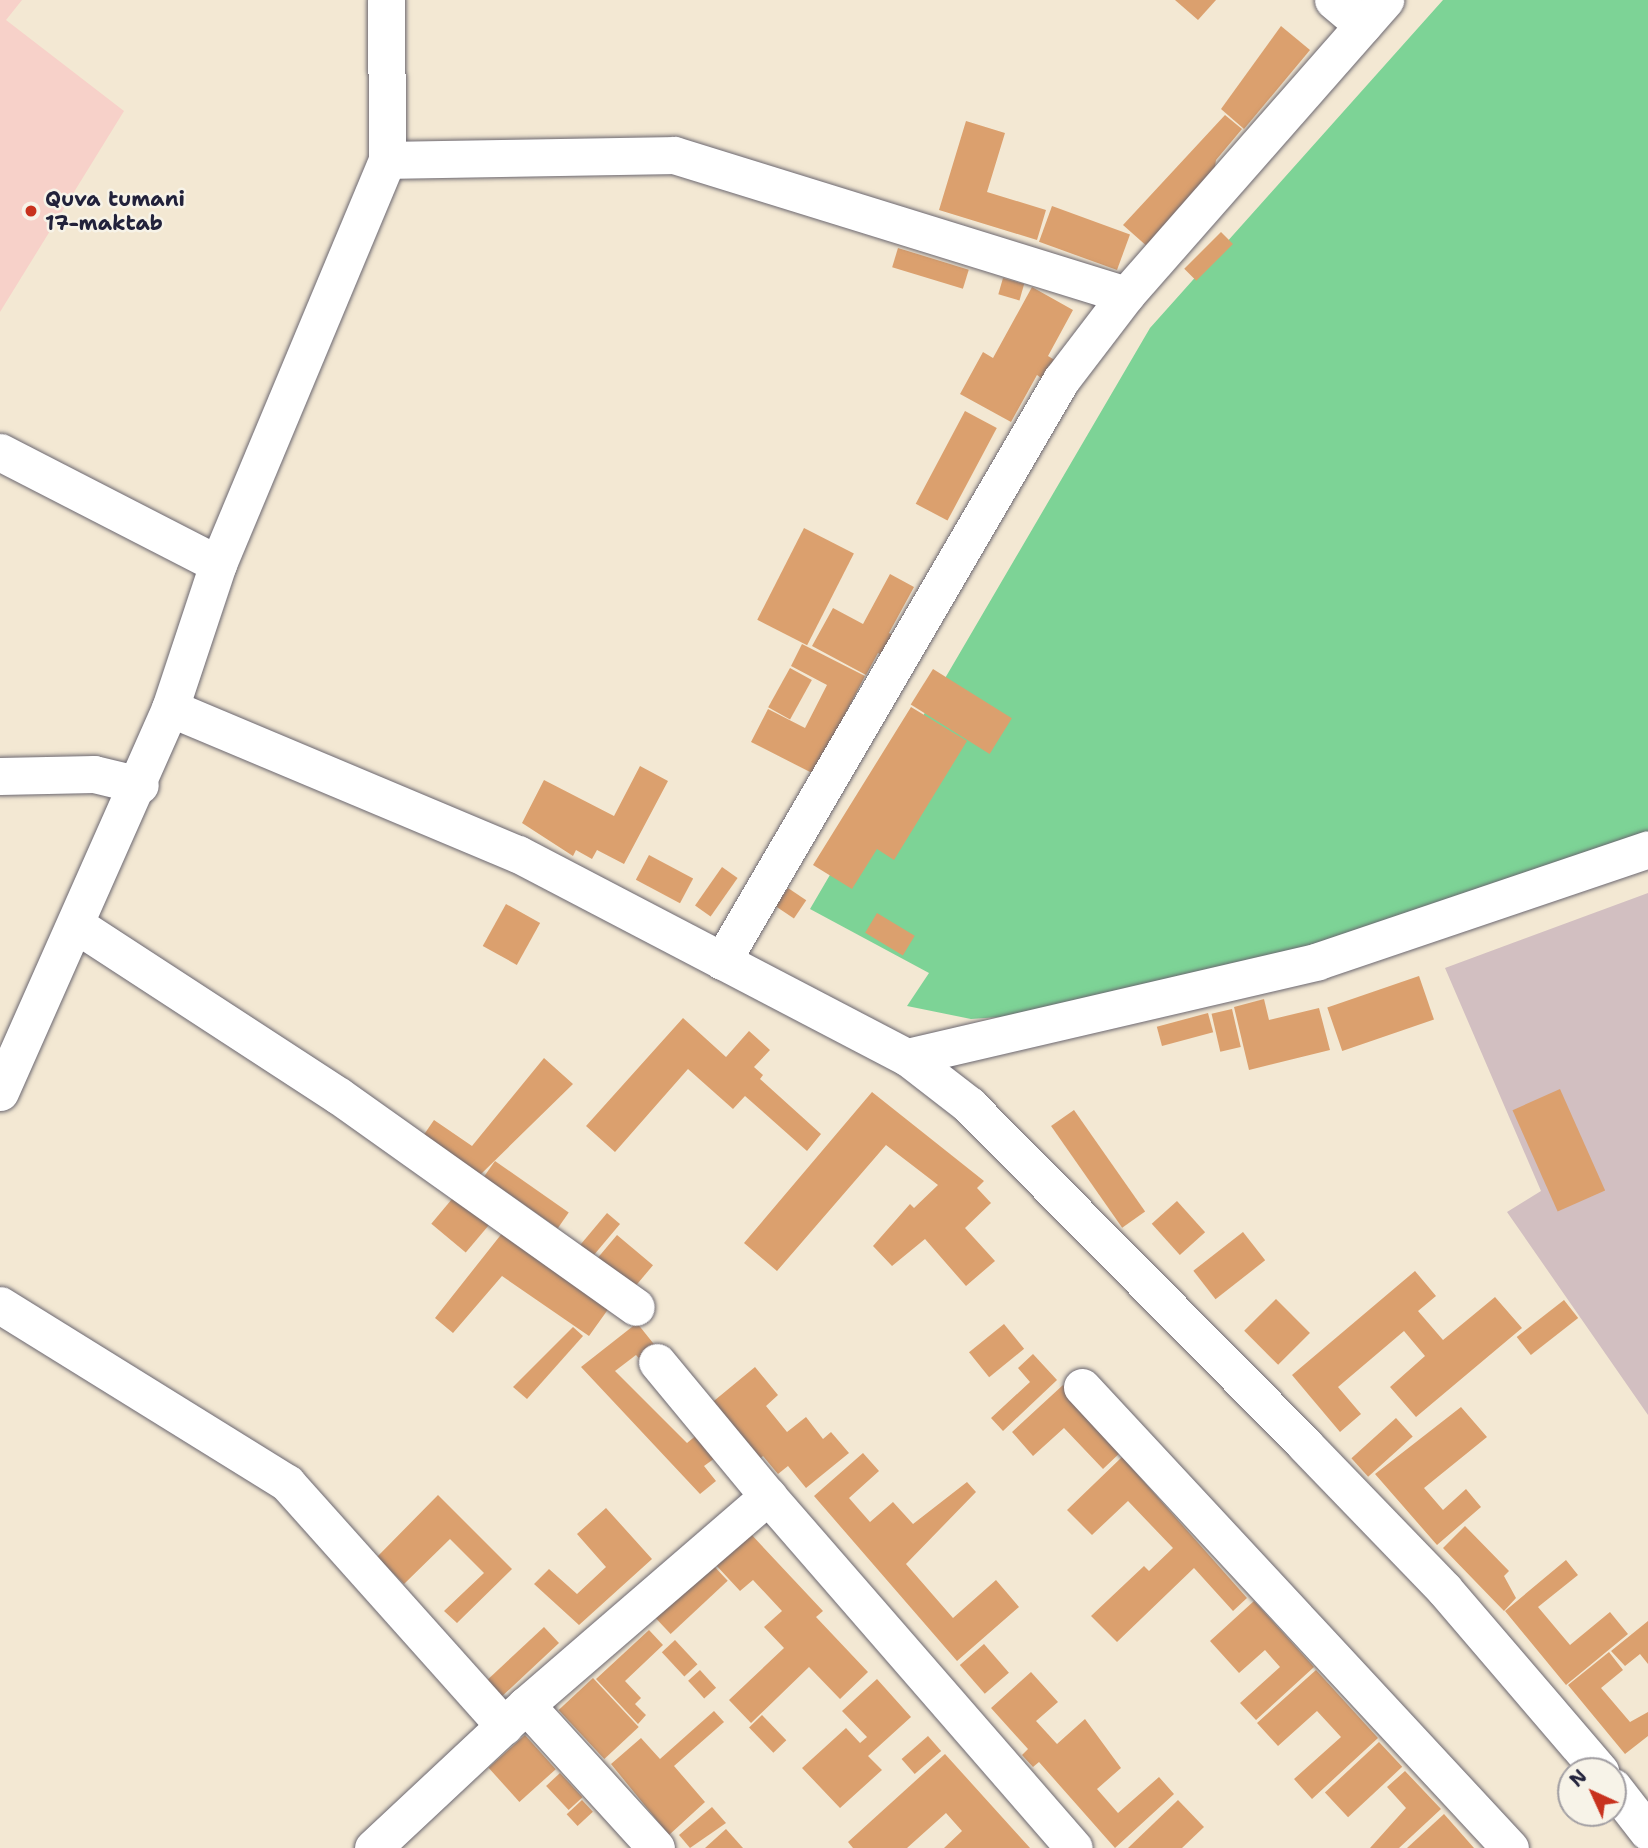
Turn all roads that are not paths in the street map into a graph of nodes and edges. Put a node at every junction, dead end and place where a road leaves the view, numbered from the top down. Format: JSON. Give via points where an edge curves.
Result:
{"nodes":[{"id":1,"x":386,"y":0,"type":"edge"},
{"id":2,"x":1333,"y":0,"type":"edge"},
{"id":3,"x":1374,"y":13,"type":"edge"},
{"id":4,"x":387,"y":160,"type":"junction"},
{"id":5,"x":1126,"y":295,"type":"junction"},
{"id":6,"x":0,"y":452,"type":"edge"},
{"id":7,"x":218,"y":564,"type":"junction"},
{"id":8,"x":170,"y":708,"type":"junction"},
{"id":9,"x":0,"y":776,"type":"edge"},
{"id":10,"x":140,"y":785,"type":"junction"},
{"id":11,"x":1648,"y":849,"type":"edge"},
{"id":12,"x":78,"y":926,"type":"junction"},
{"id":13,"x":722,"y":961,"type":"junction"},
{"id":14,"x":908,"y":1057,"type":"junction"},
{"id":15,"x":0,"y":1092,"type":"edge"},
{"id":16,"x":0,"y":1305,"type":"edge"},
{"id":17,"x":636,"y":1307,"type":"dead end"},
{"id":18,"x":657,"y":1362,"type":"dead end"},
{"id":19,"x":1082,"y":1387,"type":"dead end"},
{"id":20,"x":768,"y":1496,"type":"junction"},
{"id":21,"x":515,"y":1715,"type":"junction"},
{"id":22,"x":1588,"y":1757,"type":"edge"},
{"id":23,"x":1627,"y":1805,"type":"edge"},
{"id":24,"x":1648,"y":1832,"type":"edge"},
{"id":25,"x":373,"y":1848,"type":"edge"},
{"id":26,"x":656,"y":1848,"type":"edge"},
{"id":27,"x":1074,"y":1848,"type":"edge"},
{"id":28,"x":1510,"y":1848,"type":"edge"}],
"edges":[{"from":1,"to":4,"type":"street"},
{"from":2,"to":3,"type":"street"},
{"from":3,"to":5,"type":"street"},
{"from":4,"to":5,"type":"street","via":[[674,155]]},
{"from":4,"to":7,"type":"street"},
{"from":5,"to":13,"type":"street","via":[[1061,380]]},
{"from":6,"to":7,"type":"street"},
{"from":7,"to":8,"type":"street"},
{"from":8,"to":10,"type":"street"},
{"from":8,"to":13,"type":"street","via":[[519,854]]},
{"from":9,"to":10,"type":"street","via":[[94,774]]},
{"from":10,"to":12,"type":"street"},
{"from":11,"to":14,"type":"street","via":[[1318,961]]},
{"from":12,"to":15,"type":"street"},
{"from":12,"to":17,"type":"street","via":[[373,1119]]},
{"from":13,"to":14,"type":"street"},
{"from":14,"to":22,"type":"street","via":[[969,1105],[1305,1445],[1444,1589]]},
{"from":16,"to":21,"type":"street","via":[[287,1483]]},
{"from":18,"to":20,"type":"street"},
{"from":19,"to":28,"type":"street"},
{"from":20,"to":21,"type":"street"},
{"from":20,"to":27,"type":"street"},
{"from":21,"to":25,"type":"street"},
{"from":21,"to":26,"type":"street"},
{"from":23,"to":24,"type":"street"}]}
